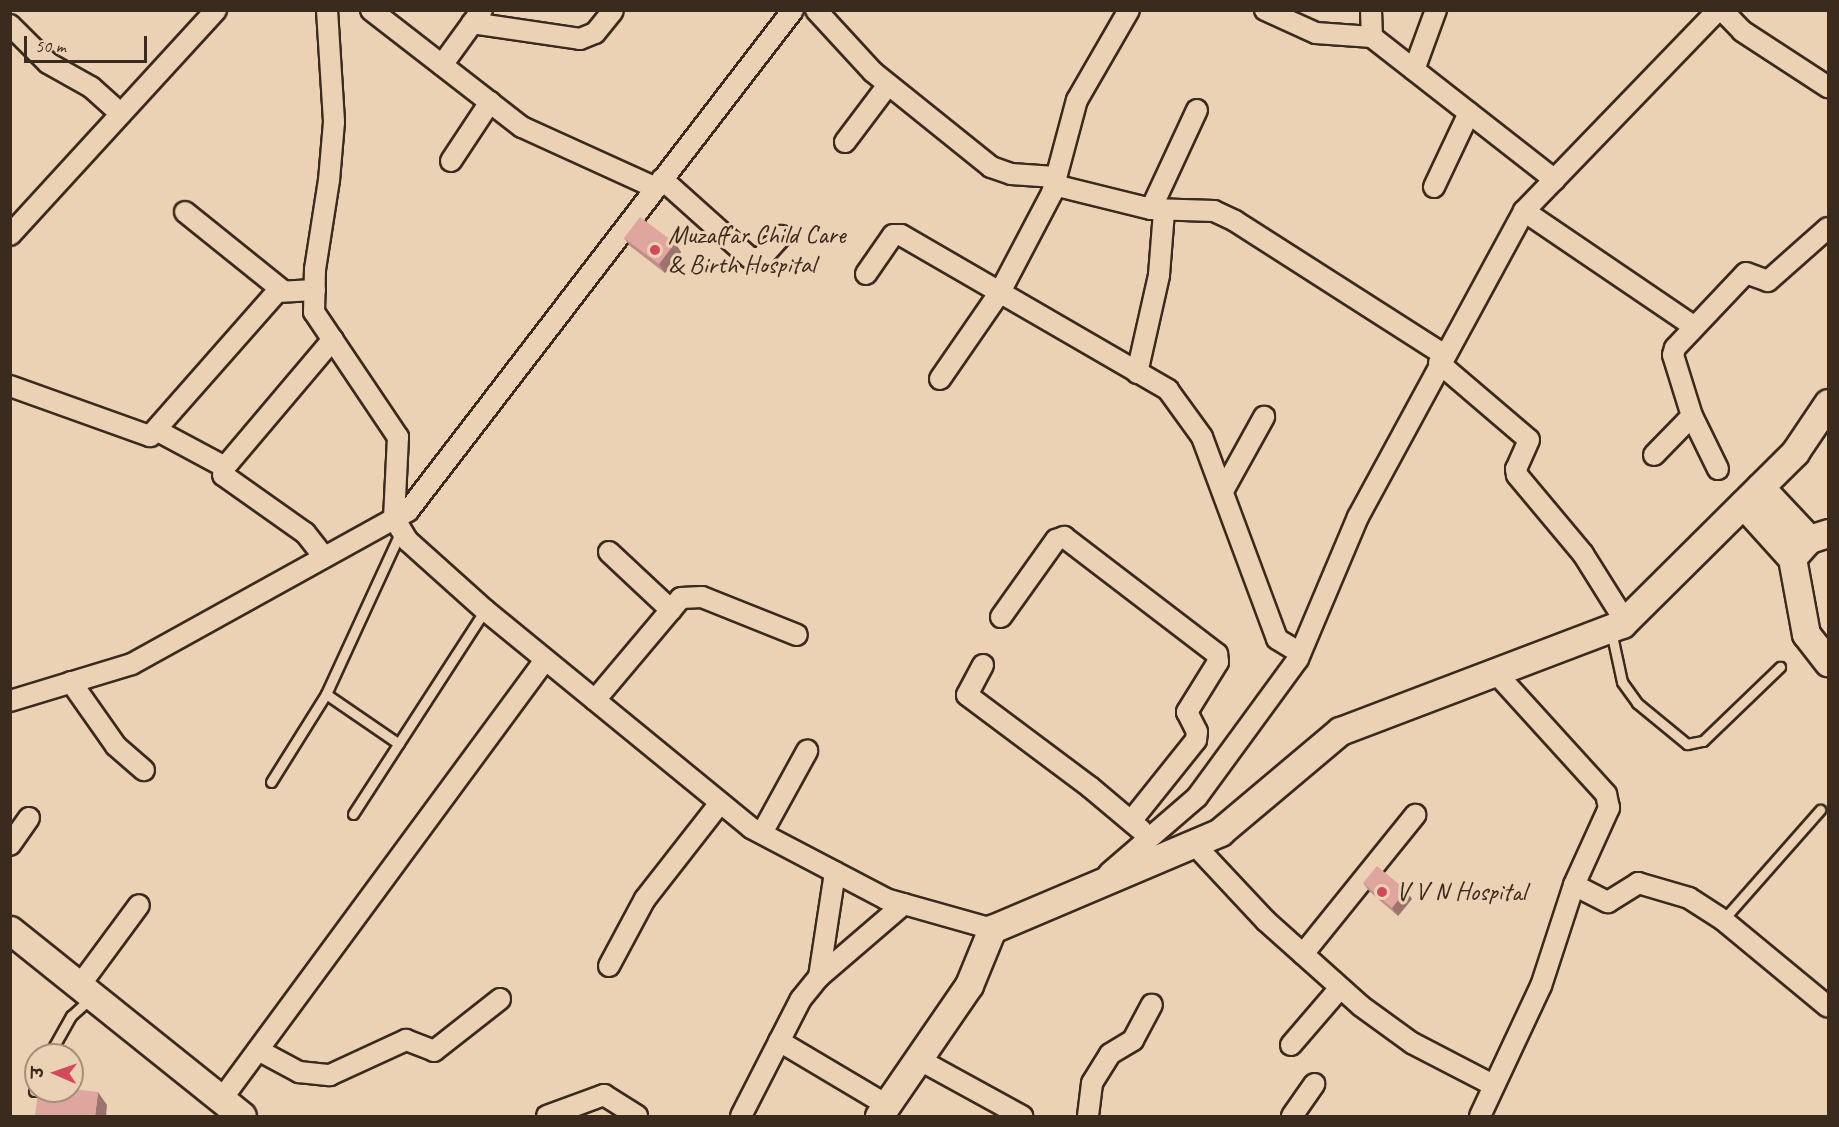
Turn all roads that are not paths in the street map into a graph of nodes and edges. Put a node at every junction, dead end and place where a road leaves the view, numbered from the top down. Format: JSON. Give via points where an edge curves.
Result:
{"nodes":[{"id":1,"x":216,"y":10,"type":"edge"},
{"id":2,"x":327,"y":10,"type":"edge"},
{"id":3,"x":371,"y":10,"type":"edge"},
{"id":4,"x":793,"y":10,"type":"edge"},
{"id":5,"x":816,"y":10,"type":"edge"},
{"id":6,"x":1130,"y":10,"type":"edge"},
{"id":7,"x":1265,"y":10,"type":"edge"},
{"id":8,"x":1371,"y":10,"type":"edge"},
{"id":9,"x":1436,"y":10,"type":"edge"},
{"id":10,"x":1718,"y":10,"type":"edge"},
{"id":11,"x":1722,"y":10,"type":"edge"},
{"id":12,"x":612,"y":11,"type":"edge"},
{"id":13,"x":477,"y":17,"type":"edge"},
{"id":14,"x":10,"y":25,"type":"edge"},
{"id":15,"x":1372,"y":37,"type":"junction"},
{"id":16,"x":442,"y":65,"type":"junction"},
{"id":17,"x":1414,"y":70,"type":"junction"},
{"id":18,"x":888,"y":84,"type":"junction"},
{"id":19,"x":1828,"y":87,"type":"edge"},
{"id":20,"x":490,"y":102,"type":"junction"},
{"id":21,"x":1197,"y":110,"type":"dead end"},
{"id":22,"x":1469,"y":112,"type":"junction"},
{"id":23,"x":121,"y":114,"type":"junction"},
{"id":24,"x":845,"y":142,"type":"dead end"},
{"id":25,"x":451,"y":161,"type":"dead end"},
{"id":26,"x":1555,"y":180,"type":"junction"},
{"id":27,"x":1054,"y":181,"type":"junction"},
{"id":28,"x":659,"y":183,"type":"junction"},
{"id":29,"x":1434,"y":187,"type":"dead end"},
{"id":30,"x":1158,"y":210,"type":"junction"},
{"id":31,"x":1524,"y":211,"type":"junction"},
{"id":32,"x":185,"y":212,"type":"dead end"},
{"id":33,"x":1828,"y":228,"type":"edge"},
{"id":34,"x":10,"y":235,"type":"edge"},
{"id":35,"x":782,"y":236,"type":"dead end"},
{"id":36,"x":866,"y":274,"type":"dead end"},
{"id":37,"x":282,"y":290,"type":"junction"},
{"id":38,"x":315,"y":290,"type":"junction"},
{"id":39,"x":1000,"y":292,"type":"junction"},
{"id":40,"x":1693,"y":326,"type":"junction"},
{"id":41,"x":333,"y":339,"type":"junction"},
{"id":42,"x":1441,"y":358,"type":"junction"},
{"id":43,"x":1137,"y":372,"type":"junction"},
{"id":44,"x":940,"y":379,"type":"dead end"},
{"id":45,"x":10,"y":386,"type":"edge"},
{"id":46,"x":1828,"y":403,"type":"edge"},
{"id":47,"x":1692,"y":416,"type":"junction"},
{"id":48,"x":1264,"y":417,"type":"dead end"},
{"id":49,"x":156,"y":430,"type":"junction"},
{"id":50,"x":1653,"y":455,"type":"dead end"},
{"id":51,"x":225,"y":467,"type":"junction"},
{"id":52,"x":1718,"y":469,"type":"dead end"},
{"id":53,"x":1223,"y":491,"type":"junction"},
{"id":54,"x":1751,"y":496,"type":"junction"},
{"id":55,"x":398,"y":524,"type":"junction"},
{"id":56,"x":1810,"y":543,"type":"edge"},
{"id":57,"x":609,"y":552,"type":"dead end"},
{"id":58,"x":324,"y":558,"type":"junction"},
{"id":59,"x":485,"y":610,"type":"junction"},
{"id":60,"x":670,"y":610,"type":"junction"},
{"id":61,"x":1001,"y":617,"type":"dead end"},
{"id":62,"x":1617,"y":624,"type":"junction"},
{"id":63,"x":797,"y":635,"type":"dead end"},
{"id":64,"x":1300,"y":653,"type":"junction"},
{"id":65,"x":545,"y":660,"type":"junction"},
{"id":66,"x":1828,"y":662,"type":"edge"},
{"id":67,"x":983,"y":665,"type":"dead end"},
{"id":68,"x":1780,"y":667,"type":"dead end"},
{"id":69,"x":1496,"y":672,"type":"junction"},
{"id":70,"x":71,"y":682,"type":"junction"},
{"id":71,"x":326,"y":694,"type":"junction"},
{"id":72,"x":595,"y":700,"type":"junction"},
{"id":73,"x":10,"y":701,"type":"edge"},
{"id":74,"x":399,"y":744,"type":"junction"},
{"id":75,"x":807,"y":751,"type":"dead end"},
{"id":76,"x":144,"y":770,"type":"dead end"},
{"id":77,"x":271,"y":782,"type":"dead end"},
{"id":78,"x":720,"y":803,"type":"junction"},
{"id":79,"x":1820,"y":810,"type":"dead end"},
{"id":80,"x":353,"y":814,"type":"dead end"},
{"id":81,"x":1415,"y":814,"type":"dead end"},
{"id":82,"x":29,"y":818,"type":"dead end"},
{"id":83,"x":1131,"y":822,"type":"junction"},
{"id":84,"x":762,"y":833,"type":"junction"},
{"id":85,"x":1150,"y":838,"type":"junction"},
{"id":86,"x":1193,"y":843,"type":"junction"},
{"id":87,"x":10,"y":845,"type":"edge"},
{"id":88,"x":835,"y":872,"type":"junction"},
{"id":89,"x":1574,"y":885,"type":"junction"},
{"id":90,"x":1094,"y":886,"type":"junction"},
{"id":91,"x":904,"y":904,"type":"junction"},
{"id":92,"x":139,"y":905,"type":"dead end"},
{"id":93,"x":1723,"y":920,"type":"junction"},
{"id":94,"x":992,"y":929,"type":"junction"},
{"id":95,"x":10,"y":930,"type":"edge"},
{"id":96,"x":1303,"y":954,"type":"junction"},
{"id":97,"x":609,"y":966,"type":"dead end"},
{"id":98,"x":819,"y":977,"type":"junction"},
{"id":99,"x":1340,"y":988,"type":"junction"},
{"id":100,"x":86,"y":991,"type":"junction"},
{"id":101,"x":500,"y":999,"type":"dead end"},
{"id":102,"x":1152,"y":1005,"type":"dead end"},
{"id":103,"x":1828,"y":1007,"type":"edge"},
{"id":104,"x":779,"y":1041,"type":"junction"},
{"id":105,"x":56,"y":1043,"type":"edge"},
{"id":106,"x":1291,"y":1045,"type":"dead end"},
{"id":107,"x":258,"y":1050,"type":"junction"},
{"id":108,"x":918,"y":1059,"type":"junction"},
{"id":109,"x":1314,"y":1084,"type":"dead end"},
{"id":110,"x":1493,"y":1085,"type":"junction"},
{"id":111,"x":221,"y":1100,"type":"junction"},
{"id":112,"x":988,"y":1108,"type":"edge"},
{"id":113,"x":883,"y":1111,"type":"edge"},
{"id":114,"x":242,"y":1116,"type":"edge"},
{"id":115,"x":547,"y":1116,"type":"edge"},
{"id":116,"x":637,"y":1116,"type":"edge"},
{"id":117,"x":741,"y":1116,"type":"edge"},
{"id":118,"x":1022,"y":1116,"type":"edge"},
{"id":119,"x":1088,"y":1116,"type":"edge"},
{"id":120,"x":1292,"y":1116,"type":"edge"},
{"id":121,"x":1480,"y":1116,"type":"edge"}],
"edges":[{"from":1,"to":23,"type":"street"},
{"from":2,"to":38,"type":"street","via":[[334,122]]},
{"from":3,"to":16,"type":"street"},
{"from":4,"to":28,"type":"street"},
{"from":5,"to":18,"type":"street"},
{"from":6,"to":27,"type":"street","via":[[1077,100]]},
{"from":7,"to":15,"type":"street","via":[[1316,33]]},
{"from":8,"to":15,"type":"street"},
{"from":9,"to":17,"type":"street"},
{"from":10,"to":26,"type":"street"},
{"from":11,"to":19,"type":"street","via":[[1742,31]]},
{"from":12,"to":13,"type":"street","via":[[595,33],[580,39]]},
{"from":13,"to":16,"type":"street"},
{"from":14,"to":23,"type":"street","via":[[48,63],[91,87]]},
{"from":15,"to":17,"type":"street"},
{"from":16,"to":20,"type":"street"},
{"from":17,"to":22,"type":"street"},
{"from":18,"to":24,"type":"street"},
{"from":18,"to":27,"type":"street","via":[[991,167]]},
{"from":20,"to":25,"type":"street"},
{"from":20,"to":28,"type":"street","via":[[522,127],[552,142]]},
{"from":21,"to":30,"type":"street"},
{"from":22,"to":26,"type":"street"},
{"from":22,"to":29,"type":"street"},
{"from":23,"to":34,"type":"street"},
{"from":26,"to":31,"type":"street"},
{"from":27,"to":30,"type":"street"},
{"from":27,"to":39,"type":"street"},
{"from":28,"to":35,"type":"street","via":[[750,258],[761,258]]},
{"from":28,"to":55,"type":"street"},
{"from":30,"to":42,"type":"street","via":[[1205,209],[1235,221]]},
{"from":30,"to":43,"type":"street","via":[[1159,275]]},
{"from":31,"to":40,"type":"street"},
{"from":31,"to":42,"type":"street"},
{"from":32,"to":37,"type":"street"},
{"from":33,"to":40,"type":"street","via":[[1768,281],[1746,273]]},
{"from":36,"to":39,"type":"street","via":[[893,235],[901,235]]},
{"from":37,"to":38,"type":"street"},
{"from":37,"to":49,"type":"street"},
{"from":38,"to":41,"type":"street","via":[[314,312]]},
{"from":39,"to":43,"type":"street"},
{"from":39,"to":44,"type":"street"},
{"from":40,"to":47,"type":"street","via":[[1673,355]]},
{"from":41,"to":51,"type":"street"},
{"from":41,"to":55,"type":"street","via":[[398,437]]},
{"from":42,"to":62,"type":"street","via":[[1529,440],[1517,475],[1583,554]]},
{"from":42,"to":64,"type":"street","via":[[1358,517]]},
{"from":43,"to":53,"type":"street","via":[[1168,390],[1186,411]]},
{"from":45,"to":49,"type":"street","via":[[150,436]]},
{"from":46,"to":54,"type":"street","via":[[1795,452]]},
{"from":47,"to":50,"type":"street"},
{"from":47,"to":52,"type":"street"},
{"from":48,"to":53,"type":"street"},
{"from":49,"to":51,"type":"street"},
{"from":51,"to":58,"type":"street","via":[[225,479],[305,533]]},
{"from":53,"to":64,"type":"street","via":[[1274,633],[1284,646]]},
{"from":54,"to":56,"type":"street"},
{"from":54,"to":62,"type":"street"},
{"from":55,"to":58,"type":"street"},
{"from":55,"to":59,"type":"street","via":[[408,541]]},
{"from":55,"to":71,"type":"lane"},
{"from":56,"to":66,"type":"street","via":[[1806,634]]},
{"from":57,"to":60,"type":"street"},
{"from":58,"to":70,"type":"street","via":[[132,664]]},
{"from":59,"to":65,"type":"street"},
{"from":59,"to":74,"type":"lane"},
{"from":60,"to":63,"type":"street","via":[[681,598],[702,597]]},
{"from":60,"to":72,"type":"street"},
{"from":61,"to":83,"type":"street","via":[[1056,540],[1064,537],[1217,654],[1218,662],[1187,712],[1197,732],[1196,741]]},
{"from":62,"to":68,"type":"lane","via":[[1622,682],[1637,703],[1687,744],[1703,741]]},
{"from":62,"to":69,"type":"street"},
{"from":64,"to":85,"type":"street","via":[[1197,797]]},
{"from":65,"to":72,"type":"street"},
{"from":65,"to":107,"type":"street"},
{"from":67,"to":83,"type":"street","via":[[967,695]]},
{"from":69,"to":86,"type":"street","via":[[1340,731],[1220,832]]},
{"from":69,"to":89,"type":"street","via":[[1606,794],[1609,808]]},
{"from":70,"to":73,"type":"street"},
{"from":70,"to":76,"type":"street","via":[[116,746]]},
{"from":71,"to":74,"type":"lane"},
{"from":71,"to":77,"type":"lane"},
{"from":72,"to":78,"type":"street"},
{"from":74,"to":80,"type":"lane"},
{"from":75,"to":84,"type":"street"},
{"from":78,"to":84,"type":"street"},
{"from":78,"to":97,"type":"street","via":[[645,899]]},
{"from":79,"to":93,"type":"lane"},
{"from":81,"to":96,"type":"street"},
{"from":82,"to":87,"type":"street"},
{"from":83,"to":85,"type":"street"},
{"from":84,"to":88,"type":"street"},
{"from":85,"to":90,"type":"street"},
{"from":86,"to":90,"type":"street"},
{"from":86,"to":96,"type":"street"},
{"from":88,"to":91,"type":"street"},
{"from":88,"to":98,"type":"street"},
{"from":89,"to":93,"type":"street","via":[[1608,902],[1630,886],[1646,884],[1689,898]]},
{"from":89,"to":110,"type":"street","via":[[1541,986]]},
{"from":90,"to":94,"type":"street"},
{"from":91,"to":94,"type":"street"},
{"from":91,"to":98,"type":"street"},
{"from":92,"to":100,"type":"street"},
{"from":93,"to":103,"type":"street"},
{"from":94,"to":108,"type":"street","via":[[969,985]]},
{"from":95,"to":100,"type":"street"},
{"from":96,"to":99,"type":"street"},
{"from":98,"to":104,"type":"street","via":[[801,999]]},
{"from":99,"to":106,"type":"street"},
{"from":99,"to":110,"type":"street","via":[[1412,1042]]},
{"from":100,"to":105,"type":"lane"},
{"from":100,"to":111,"type":"street"},
{"from":101,"to":107,"type":"street","via":[[434,1051],[406,1040],[330,1076],[299,1072]]},
{"from":102,"to":119,"type":"street","via":[[1132,1041],[1110,1054],[1092,1083]]},
{"from":104,"to":113,"type":"street"},
{"from":104,"to":117,"type":"street"},
{"from":107,"to":111,"type":"street"},
{"from":108,"to":112,"type":"street"},
{"from":108,"to":113,"type":"street"},
{"from":109,"to":120,"type":"street"},
{"from":110,"to":121,"type":"street"},
{"from":111,"to":114,"type":"street"},
{"from":112,"to":118,"type":"street"},
{"from":115,"to":116,"type":"street","via":[[604,1095]]}]}
